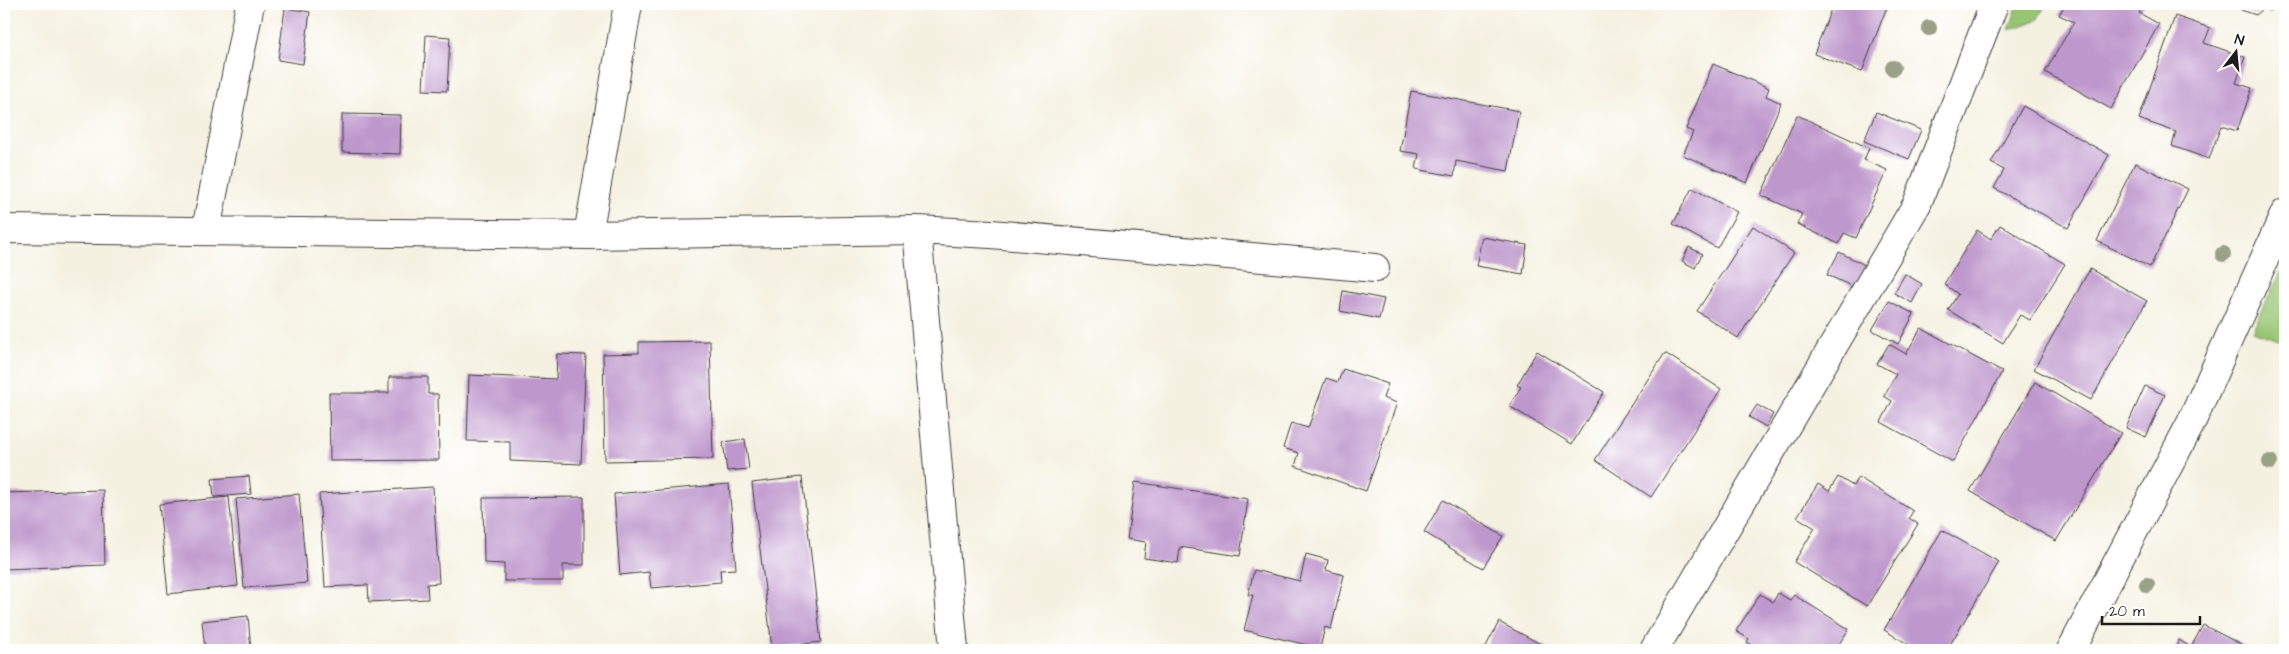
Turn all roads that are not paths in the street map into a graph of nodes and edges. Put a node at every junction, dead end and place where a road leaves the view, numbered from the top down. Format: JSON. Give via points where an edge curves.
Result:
{"nodes":[{"id":1,"x":250,"y":4,"type":"edge"},
{"id":2,"x":628,"y":4,"type":"edge"},
{"id":3,"x":1994,"y":4,"type":"edge"},
{"id":4,"x":2285,"y":213,"type":"edge"},
{"id":5,"x":4,"y":230,"type":"edge"},
{"id":6,"x":206,"y":230,"type":"junction"},
{"id":7,"x":917,"y":230,"type":"junction"},
{"id":8,"x":588,"y":235,"type":"junction"},
{"id":9,"x":1375,"y":268,"type":"dead end"},
{"id":10,"x":959,"y":650,"type":"edge"},
{"id":11,"x":1654,"y":650,"type":"edge"},
{"id":12,"x":2071,"y":650,"type":"edge"}],
"edges":[{"from":1,"to":6,"type":"street"},
{"from":2,"to":8,"type":"street"},
{"from":3,"to":11,"type":"street","via":[[1917,204]]},
{"from":4,"to":12,"type":"street","via":[[2191,423]]},
{"from":5,"to":6,"type":"street"},
{"from":6,"to":8,"type":"street"},
{"from":7,"to":8,"type":"street"},
{"from":7,"to":9,"type":"street"},
{"from":7,"to":10,"type":"street"}]}
